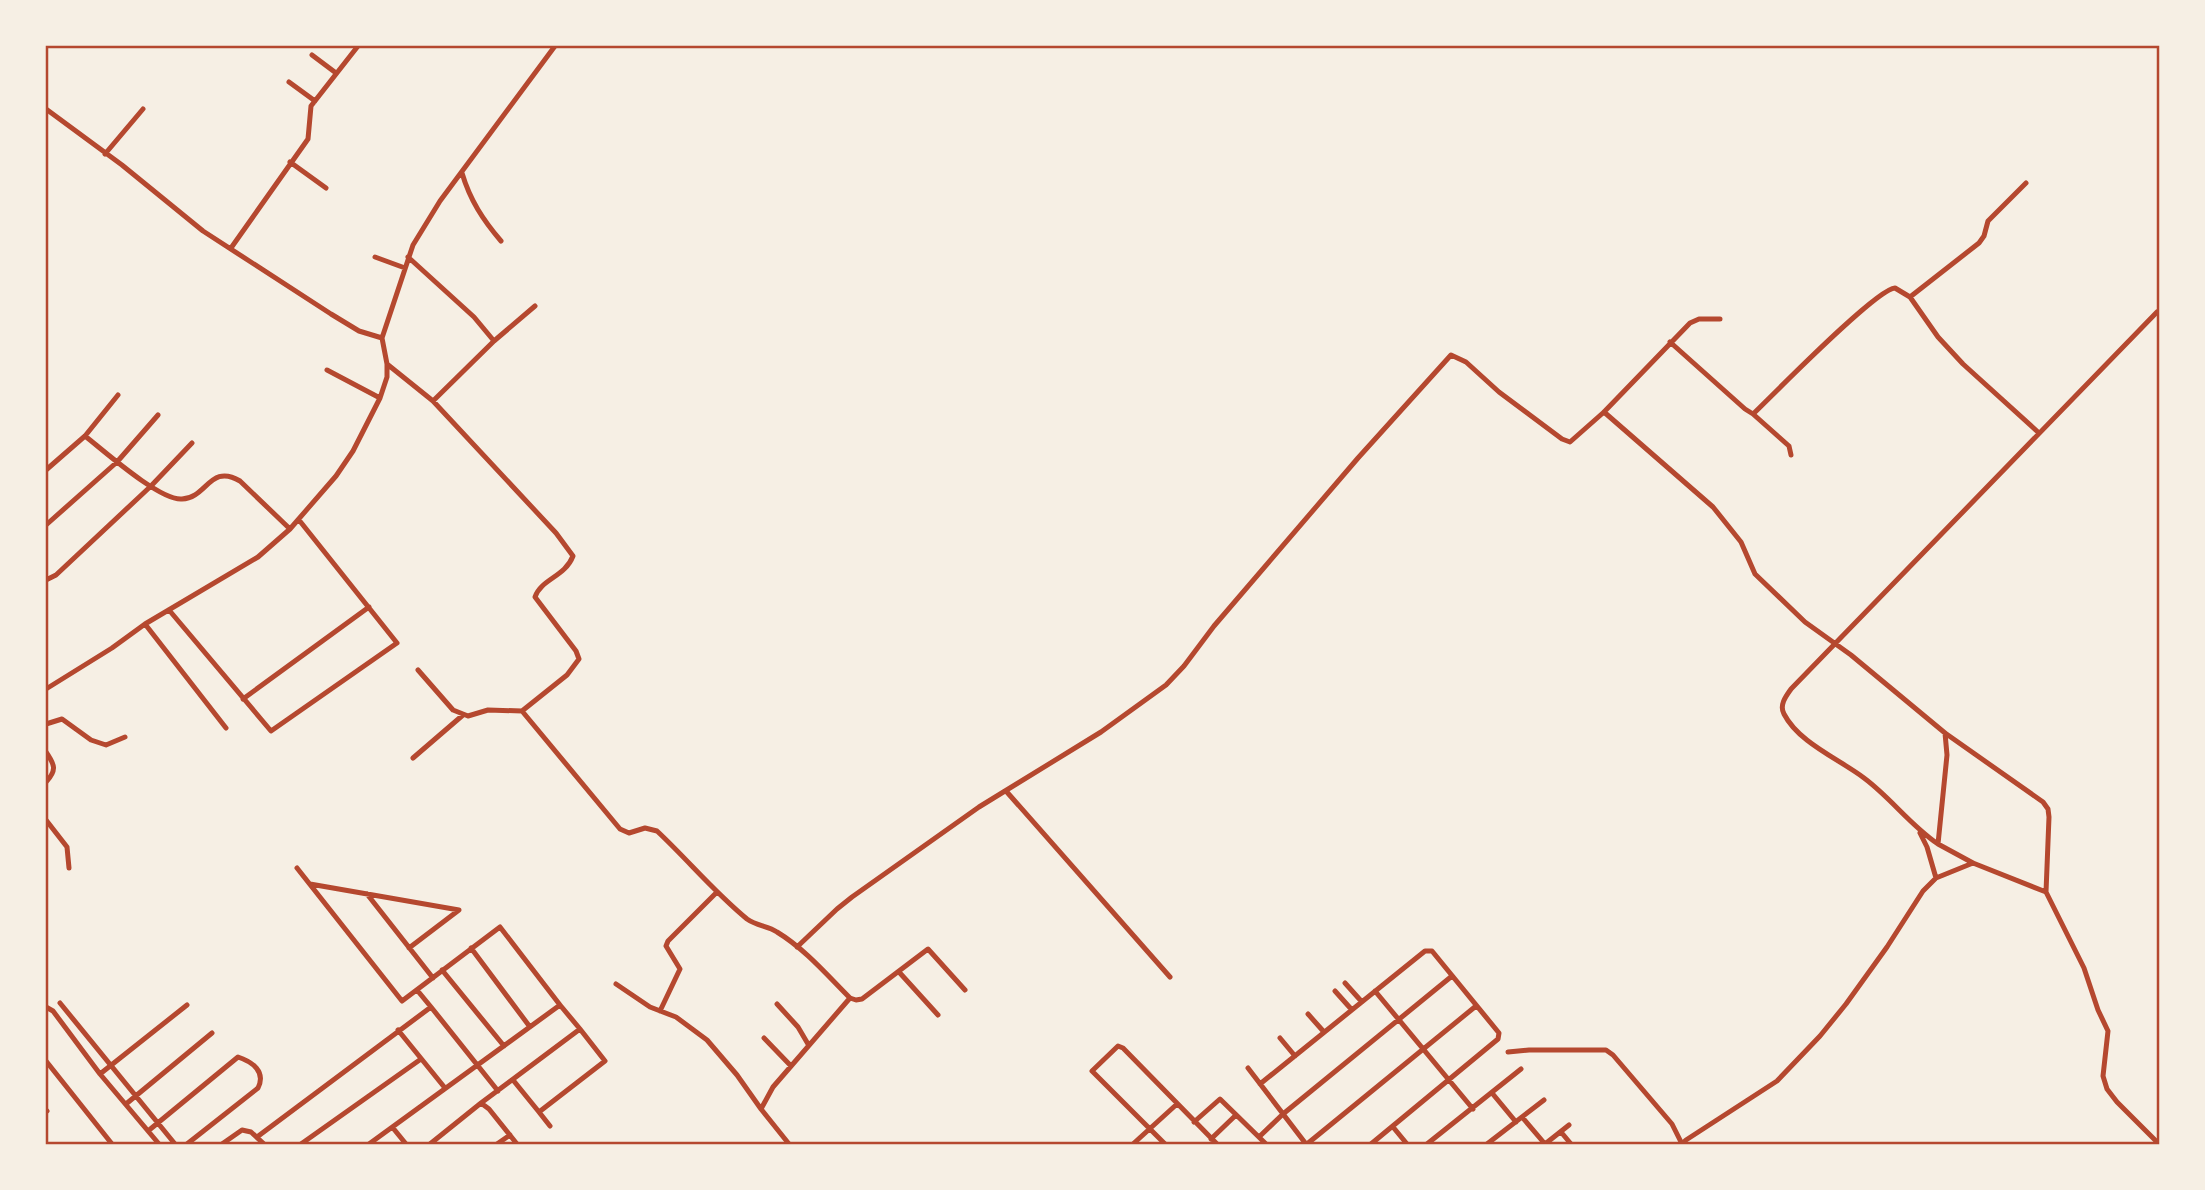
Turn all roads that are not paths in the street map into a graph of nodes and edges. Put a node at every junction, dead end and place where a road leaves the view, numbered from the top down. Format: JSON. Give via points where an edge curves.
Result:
{"nodes":[{"id":1,"x":358,"y":46,"type":"edge"},
{"id":2,"x":555,"y":46,"type":"edge"},
{"id":3,"x":312,"y":55,"type":"dead end"},
{"id":4,"x":336,"y":72,"type":"junction"},
{"id":5,"x":289,"y":82,"type":"dead end"},
{"id":6,"x":315,"y":101,"type":"junction"},
{"id":7,"x":46,"y":109,"type":"edge"},
{"id":8,"x":143,"y":109,"type":"dead end"},
{"id":9,"x":105,"y":154,"type":"junction"},
{"id":10,"x":290,"y":162,"type":"junction"},
{"id":11,"x":463,"y":173,"type":"junction"},
{"id":12,"x":2026,"y":183,"type":"dead end"},
{"id":13,"x":326,"y":188,"type":"dead end"},
{"id":14,"x":500,"y":241,"type":"dead end"},
{"id":15,"x":231,"y":248,"type":"junction"},
{"id":16,"x":374,"y":257,"type":"dead end"},
{"id":17,"x":408,"y":257,"type":"junction"},
{"id":18,"x":405,"y":268,"type":"junction"},
{"id":19,"x":1910,"y":298,"type":"junction"},
{"id":20,"x":535,"y":306,"type":"dead end"},
{"id":21,"x":2157,"y":312,"type":"dead end"},
{"id":22,"x":1720,"y":319,"type":"dead end"},
{"id":23,"x":382,"y":338,"type":"junction"},
{"id":24,"x":494,"y":341,"type":"junction"},
{"id":25,"x":1670,"y":342,"type":"junction"},
{"id":26,"x":387,"y":364,"type":"junction"},
{"id":27,"x":327,"y":370,"type":"dead end"},
{"id":28,"x":118,"y":395,"type":"dead end"},
{"id":29,"x":380,"y":398,"type":"junction"},
{"id":30,"x":433,"y":401,"type":"junction"},
{"id":31,"x":1604,"y":412,"type":"junction"},
{"id":32,"x":1753,"y":414,"type":"junction"},
{"id":33,"x":159,"y":415,"type":"dead end"},
{"id":34,"x":2039,"y":433,"type":"junction"},
{"id":35,"x":85,"y":436,"type":"junction"},
{"id":36,"x":192,"y":443,"type":"dead end"},
{"id":37,"x":1791,"y":455,"type":"dead end"},
{"id":38,"x":117,"y":462,"type":"junction"},
{"id":39,"x":46,"y":470,"type":"edge"},
{"id":40,"x":151,"y":486,"type":"junction"},
{"id":41,"x":299,"y":520,"type":"junction"},
{"id":42,"x":46,"y":526,"type":"edge"},
{"id":43,"x":290,"y":529,"type":"junction"},
{"id":44,"x":46,"y":580,"type":"edge"},
{"id":45,"x":369,"y":607,"type":"junction"},
{"id":46,"x":169,"y":610,"type":"junction"},
{"id":47,"x":145,"y":624,"type":"junction"},
{"id":48,"x":1835,"y":644,"type":"junction"},
{"id":49,"x":418,"y":670,"type":"dead end"},
{"id":50,"x":46,"y":690,"type":"edge"},
{"id":51,"x":243,"y":699,"type":"junction"},
{"id":52,"x":522,"y":711,"type":"junction"},
{"id":53,"x":463,"y":715,"type":"junction"},
{"id":54,"x":46,"y":724,"type":"edge"},
{"id":55,"x":226,"y":728,"type":"dead end"},
{"id":56,"x":1945,"y":733,"type":"junction"},
{"id":57,"x":125,"y":737,"type":"dead end"},
{"id":58,"x":46,"y":752,"type":"edge"},
{"id":59,"x":413,"y":758,"type":"dead end"},
{"id":60,"x":46,"y":782,"type":"edge"},
{"id":61,"x":1006,"y":791,"type":"junction"},
{"id":62,"x":46,"y":820,"type":"edge"},
{"id":63,"x":1918,"y":831,"type":"junction"},
{"id":64,"x":1938,"y":844,"type":"junction"},
{"id":65,"x":1973,"y":863,"type":"junction"},
{"id":66,"x":69,"y":868,"type":"dead end"},
{"id":67,"x":297,"y":868,"type":"dead end"},
{"id":68,"x":1936,"y":878,"type":"junction"},
{"id":69,"x":310,"y":884,"type":"junction"},
{"id":70,"x":717,"y":892,"type":"junction"},
{"id":71,"x":2046,"y":892,"type":"junction"},
{"id":72,"x":367,"y":894,"type":"junction"},
{"id":73,"x":471,"y":947,"type":"junction"},
{"id":74,"x":797,"y":947,"type":"junction"},
{"id":75,"x":409,"y":948,"type":"junction"},
{"id":76,"x":442,"y":970,"type":"junction"},
{"id":77,"x":899,"y":972,"type":"junction"},
{"id":78,"x":1452,"y":976,"type":"junction"},
{"id":79,"x":1170,"y":977,"type":"dead end"},
{"id":80,"x":433,"y":978,"type":"junction"},
{"id":81,"x":1345,"y":983,"type":"dead end"},
{"id":82,"x":616,"y":984,"type":"dead end"},
{"id":83,"x":417,"y":990,"type":"junction"},
{"id":84,"x":965,"y":990,"type":"dead end"},
{"id":85,"x":1335,"y":991,"type":"dead end"},
{"id":86,"x":1375,"y":991,"type":"junction"},
{"id":87,"x":850,"y":998,"type":"junction"},
{"id":88,"x":1362,"y":1002,"type":"junction"},
{"id":89,"x":60,"y":1003,"type":"dead end"},
{"id":90,"x":777,"y":1004,"type":"dead end"},
{"id":91,"x":187,"y":1005,"type":"dead end"},
{"id":92,"x":560,"y":1005,"type":"junction"},
{"id":93,"x":1476,"y":1006,"type":"junction"},
{"id":94,"x":46,"y":1007,"type":"edge"},
{"id":95,"x":431,"y":1007,"type":"junction"},
{"id":96,"x":1352,"y":1010,"type":"junction"},
{"id":97,"x":660,"y":1011,"type":"junction"},
{"id":98,"x":1308,"y":1014,"type":"dead end"},
{"id":99,"x":938,"y":1016,"type":"dead end"},
{"id":100,"x":1399,"y":1020,"type":"junction"},
{"id":101,"x":530,"y":1027,"type":"junction"},
{"id":102,"x":580,"y":1029,"type":"junction"},
{"id":103,"x":398,"y":1030,"type":"junction"},
{"id":104,"x":1324,"y":1032,"type":"junction"},
{"id":105,"x":212,"y":1033,"type":"dead end"},
{"id":106,"x":764,"y":1038,"type":"dead end"},
{"id":107,"x":1280,"y":1038,"type":"dead end"},
{"id":108,"x":808,"y":1044,"type":"junction"},
{"id":109,"x":504,"y":1046,"type":"junction"},
{"id":110,"x":1424,"y":1050,"type":"junction"},
{"id":111,"x":1508,"y":1052,"type":"dead end"},
{"id":112,"x":1295,"y":1056,"type":"junction"},
{"id":113,"x":421,"y":1059,"type":"junction"},
{"id":114,"x":46,"y":1061,"type":"edge"},
{"id":115,"x":111,"y":1065,"type":"junction"},
{"id":116,"x":478,"y":1065,"type":"junction"},
{"id":117,"x":791,"y":1066,"type":"junction"},
{"id":118,"x":1248,"y":1068,"type":"dead end"},
{"id":119,"x":1521,"y":1069,"type":"dead end"},
{"id":120,"x":100,"y":1074,"type":"junction"},
{"id":121,"x":513,"y":1080,"type":"junction"},
{"id":122,"x":1449,"y":1080,"type":"junction"},
{"id":123,"x":1260,"y":1084,"type":"junction"},
{"id":124,"x":445,"y":1088,"type":"junction"},
{"id":125,"x":498,"y":1091,"type":"junction"},
{"id":126,"x":1492,"y":1093,"type":"junction"},
{"id":127,"x":135,"y":1096,"type":"junction"},
{"id":128,"x":1544,"y":1100,"type":"dead end"},
{"id":129,"x":481,"y":1103,"type":"junction"},
{"id":130,"x":126,"y":1104,"type":"junction"},
{"id":131,"x":1177,"y":1104,"type":"junction"},
{"id":132,"x":761,"y":1109,"type":"junction"},
{"id":133,"x":1473,"y":1109,"type":"junction"},
{"id":134,"x":539,"y":1112,"type":"junction"},
{"id":135,"x":1283,"y":1114,"type":"junction"},
{"id":136,"x":1236,"y":1115,"type":"junction"},
{"id":137,"x":1519,"y":1119,"type":"junction"},
{"id":138,"x":1194,"y":1122,"type":"junction"},
{"id":139,"x":158,"y":1123,"type":"junction"},
{"id":140,"x":1569,"y":1125,"type":"dead end"},
{"id":141,"x":550,"y":1126,"type":"dead end"},
{"id":142,"x":1393,"y":1127,"type":"junction"},
{"id":143,"x":393,"y":1128,"type":"junction"},
{"id":144,"x":1150,"y":1128,"type":"junction"},
{"id":145,"x":148,"y":1131,"type":"junction"},
{"id":146,"x":1561,"y":1132,"type":"junction"},
{"id":147,"x":510,"y":1135,"type":"junction"},
{"id":148,"x":257,"y":1137,"type":"junction"},
{"id":149,"x":1259,"y":1137,"type":"junction"},
{"id":150,"x":1211,"y":1139,"type":"junction"},
{"id":151,"x":112,"y":1144,"type":"edge"},
{"id":152,"x":159,"y":1144,"type":"edge"},
{"id":153,"x":175,"y":1144,"type":"edge"},
{"id":154,"x":187,"y":1144,"type":"edge"},
{"id":155,"x":222,"y":1144,"type":"edge"},
{"id":156,"x":264,"y":1144,"type":"edge"},
{"id":157,"x":302,"y":1144,"type":"edge"},
{"id":158,"x":369,"y":1144,"type":"edge"},
{"id":159,"x":405,"y":1144,"type":"edge"},
{"id":160,"x":430,"y":1144,"type":"edge"},
{"id":161,"x":497,"y":1144,"type":"edge"},
{"id":162,"x":517,"y":1144,"type":"edge"},
{"id":163,"x":789,"y":1144,"type":"edge"},
{"id":164,"x":1132,"y":1144,"type":"edge"},
{"id":165,"x":1165,"y":1144,"type":"edge"},
{"id":166,"x":1217,"y":1144,"type":"edge"},
{"id":167,"x":1266,"y":1144,"type":"edge"},
{"id":168,"x":1307,"y":1144,"type":"edge"},
{"id":169,"x":1371,"y":1144,"type":"edge"},
{"id":170,"x":1407,"y":1144,"type":"edge"},
{"id":171,"x":1427,"y":1144,"type":"edge"},
{"id":172,"x":1488,"y":1144,"type":"edge"},
{"id":173,"x":1545,"y":1144,"type":"edge"},
{"id":174,"x":1571,"y":1144,"type":"edge"},
{"id":175,"x":1682,"y":1144,"type":"edge"},
{"id":176,"x":2159,"y":1144,"type":"edge"}],
"edges":[{"from":1,"to":4,"type":"street"},
{"from":2,"to":11,"type":"street"},
{"from":3,"to":4,"type":"street"},
{"from":4,"to":6,"type":"street"},
{"from":5,"to":6,"type":"street"},
{"from":6,"to":10,"type":"street","via":[[308,139]]},
{"from":7,"to":9,"type":"street"},
{"from":8,"to":9,"type":"street"},
{"from":9,"to":15,"type":"street","via":[[190,222]]},
{"from":10,"to":13,"type":"street"},
{"from":10,"to":15,"type":"street"},
{"from":11,"to":14,"type":"street","via":[[468,193]]},
{"from":11,"to":17,"type":"street","via":[[440,201]]},
{"from":12,"to":19,"type":"street","via":[[1988,221],[1982,240]]},
{"from":15,"to":23,"type":"street","via":[[359,331]]},
{"from":16,"to":18,"type":"street"},
{"from":17,"to":18,"type":"street"},
{"from":17,"to":24,"type":"street"},
{"from":18,"to":23,"type":"street"},
{"from":19,"to":32,"type":"street","via":[[1895,288],[1884,292]]},
{"from":19,"to":34,"type":"street","via":[[1963,364]]},
{"from":20,"to":24,"type":"street"},
{"from":21,"to":34,"type":"street"},
{"from":22,"to":25,"type":"street","via":[[1690,323]]},
{"from":23,"to":26,"type":"street"},
{"from":24,"to":30,"type":"street"},
{"from":25,"to":31,"type":"street"},
{"from":25,"to":32,"type":"street"},
{"from":26,"to":29,"type":"street"},
{"from":26,"to":30,"type":"street"},
{"from":27,"to":29,"type":"street"},
{"from":28,"to":35,"type":"street"},
{"from":29,"to":41,"type":"street","via":[[353,451]]},
{"from":30,"to":52,"type":"street","via":[[573,556],[561,574],[534,597],[579,659],[567,675]]},
{"from":31,"to":48,"type":"street","via":[[1713,507],[1741,542],[1755,574]]},
{"from":31,"to":61,"type":"street","via":[[1577,438],[1567,441],[1451,355],[1166,685]]},
{"from":32,"to":37,"type":"street","via":[[1790,446]]},
{"from":33,"to":38,"type":"street"},
{"from":34,"to":48,"type":"street"},
{"from":35,"to":38,"type":"street"},
{"from":35,"to":39,"type":"street"},
{"from":36,"to":40,"type":"street"},
{"from":38,"to":40,"type":"street"},
{"from":38,"to":42,"type":"street"},
{"from":40,"to":43,"type":"street","via":[[181,500],[222,475],[231,476]]},
{"from":40,"to":44,"type":"street"},
{"from":41,"to":43,"type":"street"},
{"from":41,"to":45,"type":"street"},
{"from":43,"to":46,"type":"street","via":[[258,557]]},
{"from":45,"to":51,"type":"street"},
{"from":45,"to":51,"type":"street","via":[[397,643],[271,732]]},
{"from":46,"to":47,"type":"street"},
{"from":46,"to":51,"type":"street"},
{"from":47,"to":50,"type":"street"},
{"from":47,"to":55,"type":"street"},
{"from":48,"to":56,"type":"street"},
{"from":48,"to":63,"type":"street","via":[[1791,689],[1782,709],[1813,744],[1865,779]]},
{"from":49,"to":53,"type":"street","via":[[453,710]]},
{"from":52,"to":53,"type":"street"},
{"from":52,"to":70,"type":"street","via":[[620,829],[629,833],[645,828],[657,831]]},
{"from":53,"to":59,"type":"street"},
{"from":54,"to":57,"type":"street","via":[[62,719],[106,745]]},
{"from":56,"to":64,"type":"street"},
{"from":56,"to":71,"type":"street","via":[[2048,809]]},
{"from":58,"to":60,"type":"street","via":[[55,765]]},
{"from":61,"to":74,"type":"street","via":[[837,909]]},
{"from":61,"to":79,"type":"street"},
{"from":62,"to":66,"type":"street","via":[[66,847]]},
{"from":63,"to":64,"type":"street"},
{"from":63,"to":68,"type":"street"},
{"from":64,"to":65,"type":"street"},
{"from":65,"to":68,"type":"street"},
{"from":65,"to":71,"type":"street"},
{"from":67,"to":69,"type":"street"},
{"from":68,"to":175,"type":"street","via":[[1846,1004],[1786,1072]]},
{"from":69,"to":72,"type":"street"},
{"from":69,"to":83,"type":"street","via":[[402,1001]]},
{"from":70,"to":74,"type":"street","via":[[749,920],[775,930]]},
{"from":70,"to":97,"type":"street","via":[[668,940],[666,946],[680,969]]},
{"from":71,"to":176,"type":"street","via":[[2084,968],[2108,1031],[2103,1076],[2107,1089]]},
{"from":72,"to":75,"type":"street"},
{"from":72,"to":75,"type":"street","via":[[459,910]]},
{"from":73,"to":76,"type":"street"},
{"from":73,"to":92,"type":"street","via":[[500,927]]},
{"from":73,"to":101,"type":"street"},
{"from":74,"to":87,"type":"street"},
{"from":75,"to":80,"type":"street"},
{"from":76,"to":80,"type":"street"},
{"from":76,"to":109,"type":"street"},
{"from":77,"to":84,"type":"street","via":[[928,949]]},
{"from":77,"to":87,"type":"street","via":[[862,999]]},
{"from":77,"to":99,"type":"street"},
{"from":78,"to":86,"type":"street","via":[[1429,950]]},
{"from":78,"to":93,"type":"street"},
{"from":78,"to":100,"type":"street"},
{"from":80,"to":83,"type":"street"},
{"from":81,"to":88,"type":"street"},
{"from":82,"to":97,"type":"street"},
{"from":83,"to":95,"type":"street"},
{"from":85,"to":96,"type":"street"},
{"from":86,"to":88,"type":"street"},
{"from":86,"to":100,"type":"street"},
{"from":87,"to":108,"type":"street"},
{"from":88,"to":96,"type":"street"},
{"from":89,"to":115,"type":"street"},
{"from":90,"to":108,"type":"street"},
{"from":91,"to":115,"type":"street"},
{"from":92,"to":101,"type":"street"},
{"from":92,"to":102,"type":"street"},
{"from":93,"to":110,"type":"street"},
{"from":93,"to":122,"type":"street","via":[[1499,1033],[1498,1039]]},
{"from":94,"to":120,"type":"street"},
{"from":95,"to":103,"type":"street"},
{"from":95,"to":116,"type":"street"},
{"from":96,"to":104,"type":"street"},
{"from":97,"to":132,"type":"street","via":[[707,1040]]},
{"from":98,"to":104,"type":"street"},
{"from":100,"to":110,"type":"street"},
{"from":100,"to":135,"type":"street"},
{"from":101,"to":109,"type":"street"},
{"from":102,"to":121,"type":"street"},
{"from":102,"to":134,"type":"street","via":[[605,1061]]},
{"from":103,"to":113,"type":"street"},
{"from":103,"to":148,"type":"street"},
{"from":104,"to":112,"type":"street"},
{"from":105,"to":127,"type":"street"},
{"from":106,"to":117,"type":"street"},
{"from":107,"to":112,"type":"street"},
{"from":108,"to":117,"type":"street"},
{"from":109,"to":116,"type":"street"},
{"from":110,"to":122,"type":"street"},
{"from":110,"to":168,"type":"street"},
{"from":111,"to":175,"type":"street","via":[[1606,1050],[1672,1124]]},
{"from":112,"to":123,"type":"street"},
{"from":113,"to":124,"type":"street"},
{"from":113,"to":157,"type":"street"},
{"from":114,"to":151,"type":"street"},
{"from":115,"to":120,"type":"street"},
{"from":115,"to":127,"type":"street"},
{"from":116,"to":124,"type":"street"},
{"from":116,"to":125,"type":"street"},
{"from":117,"to":132,"type":"street"},
{"from":118,"to":123,"type":"street"},
{"from":119,"to":126,"type":"street"},
{"from":120,"to":130,"type":"street"},
{"from":121,"to":125,"type":"street"},
{"from":121,"to":134,"type":"street"},
{"from":122,"to":133,"type":"street"},
{"from":122,"to":142,"type":"street"},
{"from":123,"to":135,"type":"street"},
{"from":124,"to":143,"type":"street"},
{"from":125,"to":129,"type":"street"},
{"from":126,"to":133,"type":"street"},
{"from":126,"to":137,"type":"street"},
{"from":127,"to":130,"type":"street"},
{"from":127,"to":139,"type":"street"},
{"from":128,"to":137,"type":"street"},
{"from":129,"to":147,"type":"street"},
{"from":129,"to":160,"type":"street"},
{"from":130,"to":145,"type":"street"},
{"from":131,"to":138,"type":"street"},
{"from":131,"to":144,"type":"street"},
{"from":131,"to":144,"type":"street","via":[[1118,1046],[1092,1071]]},
{"from":132,"to":163,"type":"street"},
{"from":133,"to":171,"type":"street"},
{"from":134,"to":141,"type":"street"},
{"from":135,"to":149,"type":"street"},
{"from":135,"to":168,"type":"street"},
{"from":136,"to":138,"type":"street","via":[[1220,1100]]},
{"from":136,"to":149,"type":"street"},
{"from":136,"to":150,"type":"street"},
{"from":137,"to":172,"type":"street"},
{"from":137,"to":173,"type":"street"},
{"from":138,"to":150,"type":"street"},
{"from":139,"to":145,"type":"street"},
{"from":139,"to":153,"type":"street"},
{"from":139,"to":154,"type":"street","via":[[238,1057],[256,1067],[261,1079],[258,1088]]},
{"from":140,"to":146,"type":"street"},
{"from":142,"to":169,"type":"street"},
{"from":142,"to":170,"type":"street"},
{"from":143,"to":158,"type":"street"},
{"from":143,"to":159,"type":"street"},
{"from":144,"to":164,"type":"street"},
{"from":144,"to":165,"type":"street"},
{"from":145,"to":152,"type":"street"},
{"from":146,"to":173,"type":"street"},
{"from":146,"to":174,"type":"street"},
{"from":147,"to":161,"type":"street"},
{"from":147,"to":162,"type":"street"},
{"from":148,"to":155,"type":"street","via":[[242,1130]]},
{"from":148,"to":156,"type":"street"},
{"from":149,"to":167,"type":"street"},
{"from":150,"to":166,"type":"street"}]}
